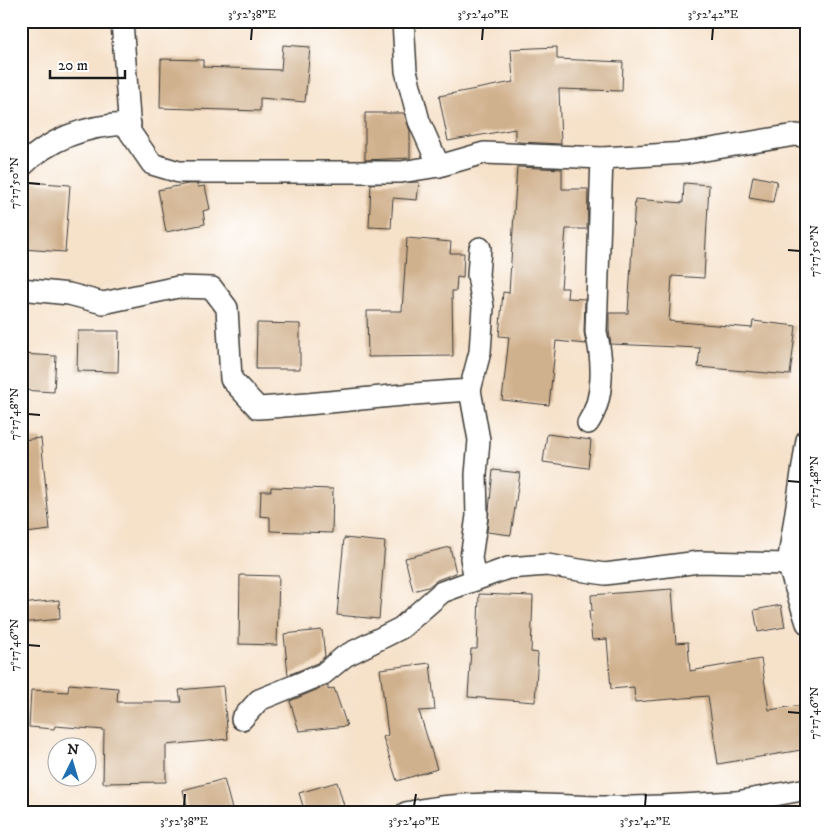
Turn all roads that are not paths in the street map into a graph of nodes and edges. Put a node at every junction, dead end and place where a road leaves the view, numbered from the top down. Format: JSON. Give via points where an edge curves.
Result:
{"nodes":[{"id":1,"x":122,"y":21,"type":"edge"},
{"id":2,"x":403,"y":21,"type":"edge"},
{"id":3,"x":130,"y":124,"type":"junction"},
{"id":4,"x":807,"y":136,"type":"edge"},
{"id":5,"x":602,"y":158,"type":"junction"},
{"id":6,"x":439,"y":166,"type":"junction"},
{"id":7,"x":21,"y":167,"type":"edge"},
{"id":8,"x":480,"y":248,"type":"dead end"},
{"id":9,"x":21,"y":289,"type":"edge"},
{"id":10,"x":470,"y":390,"type":"junction"},
{"id":11,"x":588,"y":423,"type":"dead end"},
{"id":12,"x":807,"y":440,"type":"edge"},
{"id":13,"x":788,"y":564,"type":"junction"},
{"id":14,"x":475,"y":580,"type":"junction"},
{"id":15,"x":801,"y":591,"type":"edge"},
{"id":16,"x":807,"y":623,"type":"edge"},
{"id":17,"x":242,"y":719,"type":"dead end"},
{"id":18,"x":807,"y":789,"type":"edge"},
{"id":19,"x":735,"y":808,"type":"edge"},
{"id":20,"x":406,"y":813,"type":"edge"}],
"edges":[{"from":1,"to":3,"type":"street"},
{"from":2,"to":6,"type":"street","via":[[406,71],[419,121]]},
{"from":3,"to":6,"type":"street","via":[[130,132],[152,164],[179,172],[401,172]]},
{"from":3,"to":7,"type":"street","via":[[106,124],[75,132],[34,154]]},
{"from":4,"to":5,"type":"street","via":[[795,135],[687,153]]},
{"from":5,"to":6,"type":"street","via":[[484,153]]},
{"from":5,"to":11,"type":"street","via":[[596,332],[602,358],[596,412]]},
{"from":8,"to":10,"type":"street","via":[[481,343]]},
{"from":9,"to":10,"type":"street","via":[[69,294],[103,303],[178,287],[212,288],[227,308],[231,379],[258,408]]},
{"from":10,"to":14,"type":"street","via":[[479,440],[477,516],[471,558]]},
{"from":12,"to":13,"type":"street"},
{"from":13,"to":14,"type":"street","via":[[699,562],[605,574],[546,565],[508,568]]},
{"from":13,"to":15,"type":"street"},
{"from":14,"to":17,"type":"street","via":[[442,592],[401,628],[345,656],[323,674],[259,700]]},
{"from":15,"to":16,"type":"street"},
{"from":18,"to":19,"type":"street"},
{"from":19,"to":20,"type":"street","via":[[524,804],[430,807]]}]}
